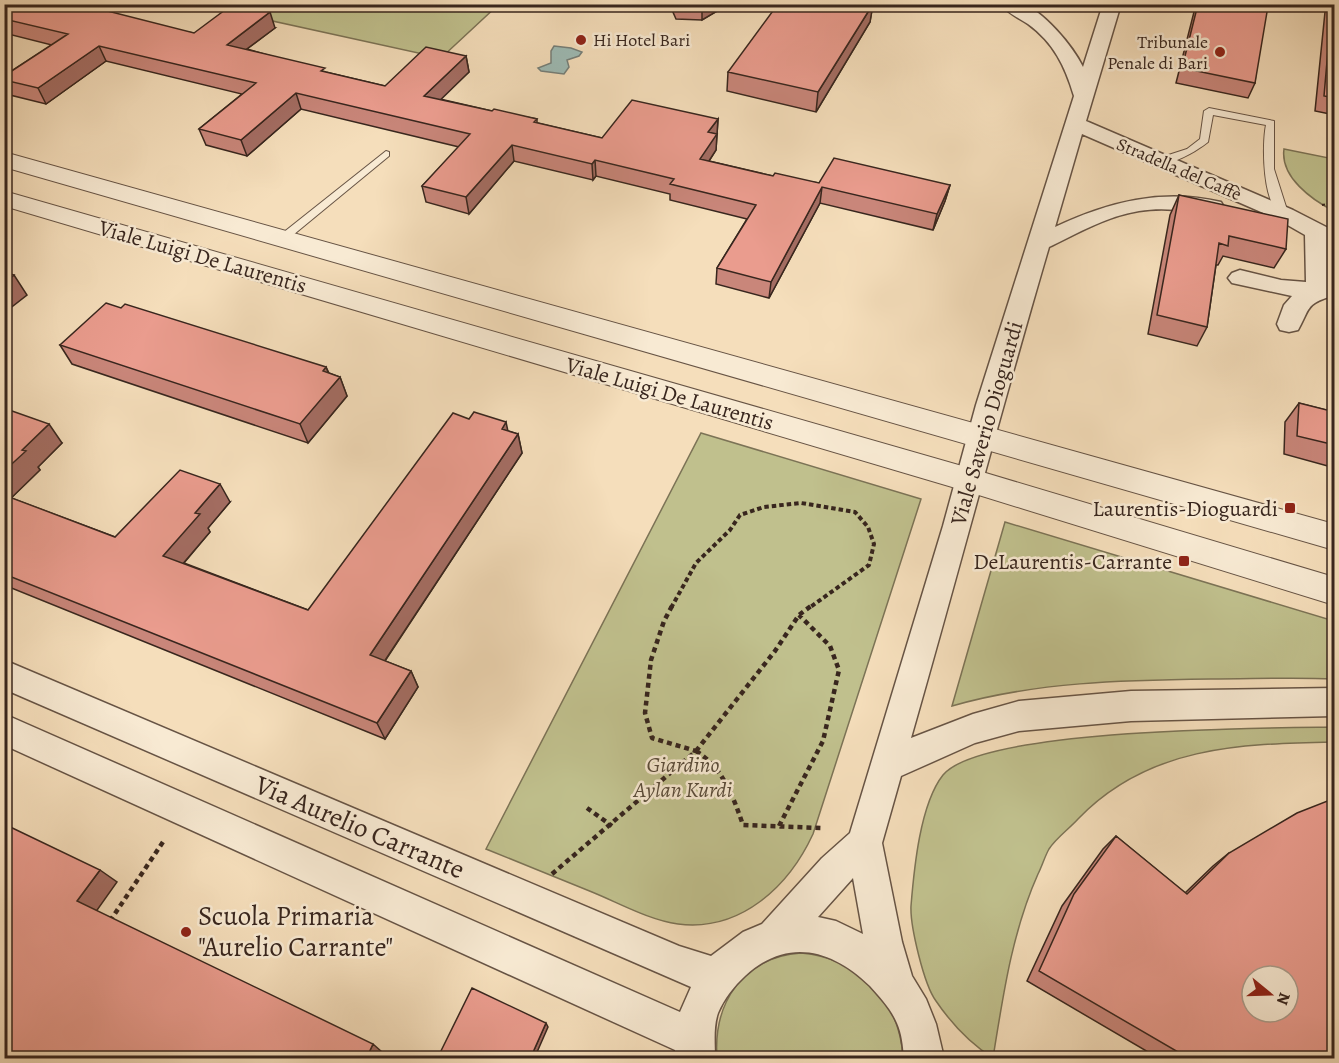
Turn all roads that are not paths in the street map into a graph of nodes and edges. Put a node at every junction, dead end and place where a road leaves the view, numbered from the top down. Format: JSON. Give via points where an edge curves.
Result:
{"nodes":[{"id":1,"x":1009,"y":4,"type":"edge"},
{"id":2,"x":1054,"y":4,"type":"edge"},
{"id":3,"x":1069,"y":4,"type":"edge"},
{"id":4,"x":1112,"y":4,"type":"edge"},
{"id":5,"x":1309,"y":4,"type":"edge"},
{"id":6,"x":1335,"y":11,"type":"edge"},
{"id":7,"x":1084,"y":96,"type":"junction"},
{"id":8,"x":1076,"y":124,"type":"junction"},
{"id":9,"x":386,"y":154,"type":"dead end"},
{"id":10,"x":4,"y":159,"type":"edge"},
{"id":11,"x":1156,"y":162,"type":"junction"},
{"id":12,"x":4,"y":198,"type":"edge"},
{"id":13,"x":1284,"y":213,"type":"junction"},
{"id":14,"x":1325,"y":236,"type":"edge"},
{"id":15,"x":283,"y":238,"type":"junction"},
{"id":16,"x":1040,"y":242,"type":"junction"},
{"id":17,"x":1240,"y":278,"type":"dead end"},
{"id":18,"x":1326,"y":292,"type":"edge"},
{"id":19,"x":1289,"y":324,"type":"dead end"},
{"id":20,"x":982,"y":435,"type":"junction"},
{"id":21,"x":969,"y":480,"type":"junction"},
{"id":22,"x":1335,"y":537,"type":"edge"},
{"id":23,"x":1335,"y":591,"type":"edge"},
{"id":24,"x":4,"y":674,"type":"edge"},
{"id":25,"x":1335,"y":702,"type":"edge"},
{"id":26,"x":4,"y":729,"type":"edge"},
{"id":27,"x":886,"y":766,"type":"junction"},
{"id":28,"x":864,"y":843,"type":"junction"},
{"id":29,"x":775,"y":937,"type":"junction"},
{"id":30,"x":717,"y":977,"type":"junction"},
{"id":31,"x":895,"y":984,"type":"junction"},
{"id":32,"x":695,"y":1048,"type":"edge"},
{"id":33,"x":926,"y":1057,"type":"edge"}],
"edges":[{"from":1,"to":7,"type":"street","via":[[1046,28],[1063,47]]},
{"from":2,"to":3,"type":"street"},
{"from":4,"to":7,"type":"street","name":"Viale Saverio Dioguardi"},
{"from":5,"to":6,"type":"lane"},
{"from":7,"to":8,"type":"street","name":"Viale Saverio Dioguardi"},
{"from":8,"to":11,"type":"street","name":"Stradella del Caffè"},
{"from":8,"to":16,"type":"street","name":"Viale Saverio Dioguardi"},
{"from":9,"to":15,"type":"lane"},
{"from":10,"to":15,"type":"street","name":"Viale Luigi De Laurentis"},
{"from":11,"to":13,"type":"street","name":"Stradella del Caffè"},
{"from":11,"to":13,"type":"lane","via":[[1190,151],[1205,140],[1209,111],[1270,123],[1266,144],[1271,187]]},
{"from":12,"to":21,"type":"street","name":"Viale Luigi De Laurentis"},
{"from":13,"to":14,"type":"street","name":"Stradella del Caffè"},
{"from":13,"to":16,"type":"street","name":"Stradella del Caffè","via":[[1192,204],[1132,205]]},
{"from":14,"to":18,"type":"street","name":"Stradella del Caffè"},
{"from":15,"to":20,"type":"street","name":"Viale Luigi De Laurentis"},
{"from":16,"to":20,"type":"street","name":"Viale Saverio Dioguardi"},
{"from":17,"to":18,"type":"street","via":[[1281,288]]},
{"from":18,"to":19,"type":"street","via":[[1296,305]]},
{"from":20,"to":21,"type":"street","name":"Viale Saverio Dioguardi"},
{"from":20,"to":22,"type":"street","name":"Viale Luigi De Laurentis"},
{"from":21,"to":23,"type":"street","name":"Viale Luigi De Laurentis"},
{"from":21,"to":27,"type":"street","name":"Viale Saverio Dioguardi"},
{"from":24,"to":30,"type":"street","name":"Via Aurelio Carrante","via":[[678,964]]},
{"from":25,"to":27,"type":"street","via":[[1131,706],[1019,716],[973,729]]},
{"from":26,"to":32,"type":"street"},
{"from":27,"to":28,"type":"street","name":"Viale Saverio Dioguardi"},
{"from":28,"to":29,"type":"street","name":"Viale Saverio Dioguardi"},
{"from":28,"to":31,"type":"street","name":"Viale Saverio Dioguardi"},
{"from":29,"to":30,"type":"street","via":[[743,951]]},
{"from":29,"to":31,"type":"street","via":[[804,934],[835,939],[863,954]]},
{"from":30,"to":32,"type":"street","via":[[701,1006]]},
{"from":31,"to":33,"type":"street","via":[[917,1025]]}]}
